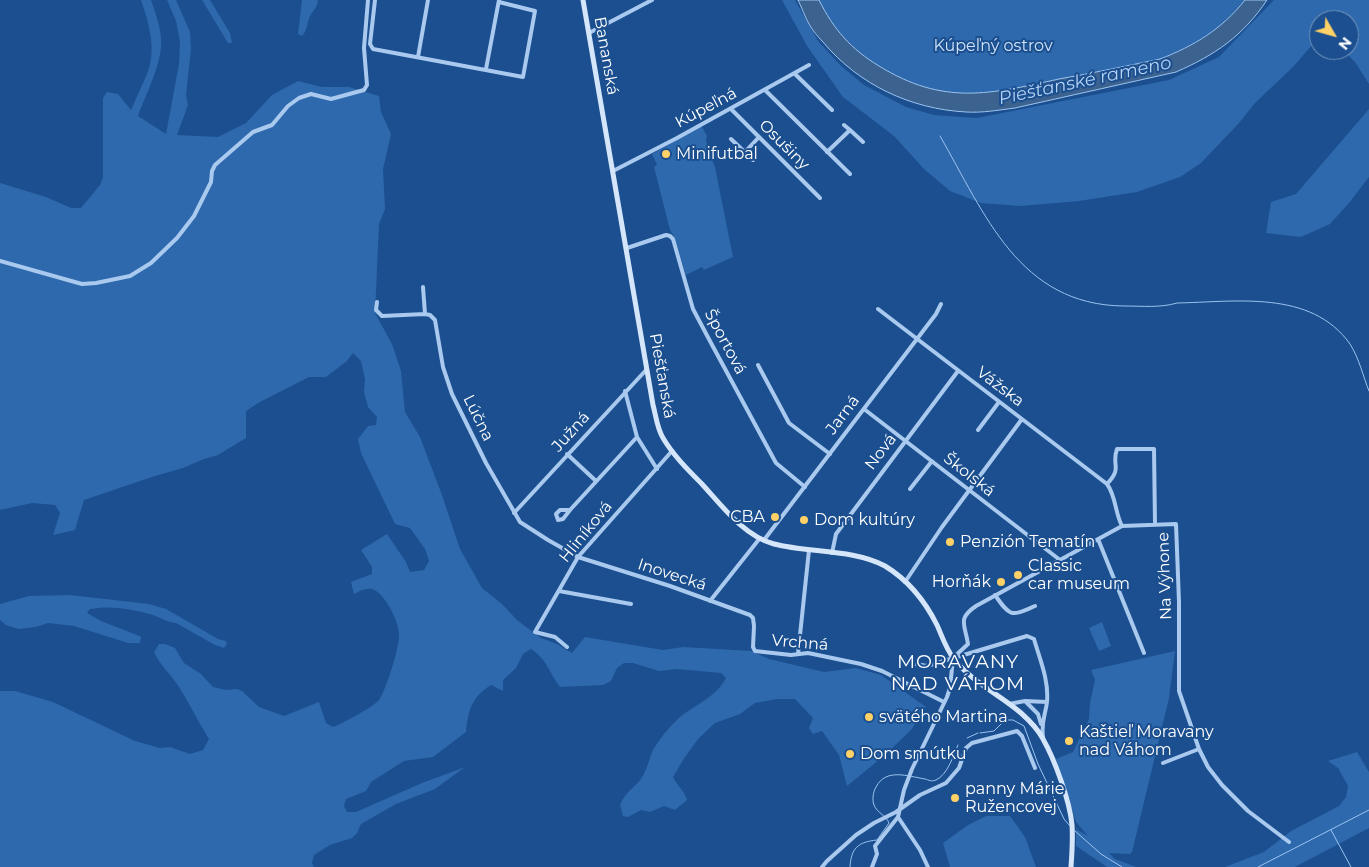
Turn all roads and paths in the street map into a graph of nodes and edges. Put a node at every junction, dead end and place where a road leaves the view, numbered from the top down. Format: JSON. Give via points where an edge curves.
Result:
{"nodes":[{"id":1,"x":368,"y":0,"type":"edge"},
{"id":2,"x":375,"y":0,"type":"edge"},
{"id":3,"x":428,"y":0,"type":"edge"},
{"id":4,"x":583,"y":0,"type":"edge"},
{"id":5,"x":652,"y":0,"type":"edge"},
{"id":6,"x":499,"y":1,"type":"edge"},
{"id":7,"x":589,"y":33,"type":"junction"},
{"id":8,"x":418,"y":57,"type":"junction"},
{"id":9,"x":809,"y":65,"type":"dead end"},
{"id":10,"x":486,"y":69,"type":"junction"},
{"id":11,"x":795,"y":74,"type":"junction"},
{"id":12,"x":765,"y":90,"type":"junction"},
{"id":13,"x":817,"y":95,"type":"junction"},
{"id":14,"x":812,"y":100,"type":"dead end"},
{"id":15,"x":731,"y":109,"type":"junction"},
{"id":16,"x":832,"y":110,"type":"dead end"},
{"id":17,"x":604,"y":116,"type":"joint"},
{"id":18,"x":844,"y":125,"type":"dead end"},
{"id":19,"x":850,"y":130,"type":"junction"},
{"id":20,"x":759,"y":137,"type":"junction"},
{"id":21,"x":731,"y":138,"type":"dead end"},
{"id":22,"x":862,"y":142,"type":"dead end"},
{"id":23,"x":745,"y":152,"type":"junction"},
{"id":24,"x":827,"y":152,"type":"junction"},
{"id":25,"x":753,"y":160,"type":"dead end"},
{"id":26,"x":613,"y":171,"type":"junction"},
{"id":27,"x":850,"y":174,"type":"dead end"},
{"id":28,"x":820,"y":198,"type":"dead end"},
{"id":29,"x":626,"y":248,"type":"junction"},
{"id":30,"x":0,"y":261,"type":"edge"},
{"id":31,"x":423,"y":286,"type":"dead end"},
{"id":32,"x":377,"y":302,"type":"dead end"},
{"id":33,"x":941,"y":304,"type":"dead end"},
{"id":34,"x":878,"y":309,"type":"dead end"},
{"id":35,"x":425,"y":314,"type":"junction"},
{"id":36,"x":916,"y":339,"type":"junction"},
{"id":37,"x":758,"y":365,"type":"dead end"},
{"id":38,"x":647,"y":369,"type":"junction"},
{"id":39,"x":958,"y":370,"type":"junction"},
{"id":40,"x":625,"y":391,"type":"junction"},
{"id":41,"x":999,"y":402,"type":"junction"},
{"id":42,"x":864,"y":409,"type":"junction"},
{"id":43,"x":1022,"y":419,"type":"junction"},
{"id":44,"x":978,"y":430,"type":"dead end"},
{"id":45,"x":637,"y":437,"type":"junction"},
{"id":46,"x":905,"y":440,"type":"junction"},
{"id":47,"x":672,"y":451,"type":"junction"},
{"id":48,"x":567,"y":454,"type":"junction"},
{"id":49,"x":830,"y":454,"type":"junction"},
{"id":50,"x":932,"y":461,"type":"junction"},
{"id":51,"x":657,"y":469,"type":"junction"},
{"id":52,"x":596,"y":481,"type":"junction"},
{"id":53,"x":1107,"y":484,"type":"junction"},
{"id":54,"x":805,"y":486,"type":"junction"},
{"id":55,"x":910,"y":489,"type":"dead end"},
{"id":56,"x":969,"y":491,"type":"junction"},
{"id":57,"x":570,"y":510,"type":"dead end"},
{"id":58,"x":514,"y":513,"type":"junction"},
{"id":59,"x":1155,"y":524,"type":"junction"},
{"id":60,"x":1122,"y":526,"type":"junction"},
{"id":61,"x":762,"y":539,"type":"junction"},
{"id":62,"x":1098,"y":539,"type":"junction"},
{"id":63,"x":809,"y":550,"type":"junction"},
{"id":64,"x":832,"y":553,"type":"junction"},
{"id":65,"x":578,"y":557,"type":"junction"},
{"id":66,"x":1060,"y":560,"type":"junction"},
{"id":67,"x":906,"y":582,"type":"junction"},
{"id":68,"x":559,"y":591,"type":"junction"},
{"id":69,"x":995,"y":596,"type":"junction"},
{"id":70,"x":710,"y":600,"type":"junction"},
{"id":71,"x":631,"y":604,"type":"dead end"},
{"id":72,"x":1035,"y":606,"type":"dead end"},
{"id":73,"x":567,"y":647,"type":"dead end"},
{"id":74,"x":1144,"y":653,"type":"dead end"},
{"id":75,"x":798,"y":654,"type":"junction"},
{"id":76,"x":953,"y":658,"type":"junction"},
{"id":77,"x":916,"y":664,"type":"dead end"},
{"id":78,"x":944,"y":702,"type":"junction"},
{"id":79,"x":1025,"y":702,"type":"junction"},
{"id":80,"x":1047,"y":702,"type":"junction"},
{"id":81,"x":1009,"y":704,"type":"junction"},
{"id":82,"x":1041,"y":724,"type":"junction"},
{"id":83,"x":1044,"y":740,"type":"junction"},
{"id":84,"x":1199,"y":749,"type":"junction"},
{"id":85,"x":1163,"y":763,"type":"dead end"},
{"id":86,"x":1034,"y":768,"type":"dead end"},
{"id":87,"x":899,"y":809,"type":"junction"},
{"id":88,"x":898,"y":817,"type":"junction"},
{"id":89,"x":1289,"y":842,"type":"dead end"},
{"id":90,"x":822,"y":867,"type":"edge"},
{"id":91,"x":872,"y":867,"type":"edge"},
{"id":92,"x":928,"y":867,"type":"edge"},
{"id":93,"x":1070,"y":867,"type":"edge"}],
"edges":[{"from":1,"to":30,"type":"street","via":[[364,48],[367,85],[364,90],[331,99],[305,95],[293,102],[272,125],[253,132],[215,165],[211,182],[194,216],[151,263],[130,276],[82,284]]},
{"from":2,"to":8,"type":"street","via":[[370,44],[373,49]]},
{"from":3,"to":8,"type":"street"},
{"from":4,"to":7,"type":"main road","name":"Bananská"},
{"from":5,"to":7,"type":"street"},
{"from":6,"to":10,"type":"street"},
{"from":6,"to":10,"type":"street","via":[[533,9],[536,13],[523,77]]},
{"from":7,"to":17,"type":"main road","name":"Bananská"},
{"from":8,"to":10,"type":"street"},
{"from":9,"to":11,"type":"street","name":"Kúpeľná"},
{"from":11,"to":12,"type":"street","name":"Kúpeľná"},
{"from":11,"to":13,"type":"street"},
{"from":12,"to":15,"type":"street","name":"Kúpeľná"},
{"from":12,"to":24,"type":"street"},
{"from":13,"to":14,"type":"street"},
{"from":13,"to":16,"type":"street"},
{"from":15,"to":20,"type":"street","name":"Osušiny"},
{"from":15,"to":26,"type":"street","name":"Kúpeľná"},
{"from":17,"to":26,"type":"main road","name":"Piešťanská"},
{"from":18,"to":19,"type":"street"},
{"from":19,"to":22,"type":"street"},
{"from":19,"to":24,"type":"street"},
{"from":20,"to":23,"type":"street"},
{"from":20,"to":28,"type":"street","name":"Osušiny"},
{"from":21,"to":23,"type":"street","name":"Osušiny"},
{"from":23,"to":25,"type":"street","name":"Osušiny"},
{"from":24,"to":27,"type":"street"},
{"from":26,"to":29,"type":"main road","name":"Piešťanská"},
{"from":29,"to":38,"type":"main road","name":"Piešťanská"},
{"from":29,"to":54,"type":"street","name":"Športová","via":[[666,235],[673,239],[693,309],[711,343],[776,463]]},
{"from":31,"to":35,"type":"street"},
{"from":32,"to":35,"type":"street","via":[[376,310],[382,316]]},
{"from":33,"to":36,"type":"street","name":"Jarná"},
{"from":34,"to":36,"type":"street","name":"Vážska"},
{"from":35,"to":58,"type":"street","name":"Lúčna","via":[[436,322],[443,368],[452,394]]},
{"from":36,"to":39,"type":"street","name":"Vážska"},
{"from":36,"to":42,"type":"street","name":"Jarná"},
{"from":37,"to":49,"type":"street","via":[[789,423]]},
{"from":38,"to":40,"type":"street","name":"Južná"},
{"from":38,"to":47,"type":"main road","name":"Piešťanská","via":[[659,429]]},
{"from":39,"to":41,"type":"street","name":"Vážska"},
{"from":39,"to":46,"type":"street","name":"Nová"},
{"from":40,"to":45,"type":"street"},
{"from":40,"to":48,"type":"street","name":"Južná"},
{"from":41,"to":43,"type":"street","name":"Vážska"},
{"from":41,"to":44,"type":"street"},
{"from":42,"to":46,"type":"street","name":"Školská"},
{"from":42,"to":49,"type":"street","name":"Jarná"},
{"from":43,"to":53,"type":"street","name":"Vážska"},
{"from":43,"to":56,"type":"street"},
{"from":45,"to":51,"type":"street"},
{"from":45,"to":52,"type":"street"},
{"from":46,"to":50,"type":"street","name":"Školská"},
{"from":46,"to":64,"type":"street","name":"Nová","via":[[836,534]]},
{"from":47,"to":51,"type":"street","name":"Hliníková"},
{"from":47,"to":61,"type":"main road","name":"Piešťanská","via":[[737,521]]},
{"from":48,"to":52,"type":"street"},
{"from":48,"to":58,"type":"street","name":"Južná"},
{"from":49,"to":54,"type":"street","name":"Jarná"},
{"from":50,"to":55,"type":"street"},
{"from":50,"to":56,"type":"street","name":"Školská"},
{"from":51,"to":65,"type":"street","name":"Hliníková"},
{"from":52,"to":57,"type":"street"},
{"from":53,"to":59,"type":"street","via":[[1116,472],[1117,449],[1154,449]]},
{"from":53,"to":60,"type":"street"},
{"from":54,"to":61,"type":"street","name":"Jarná"},
{"from":56,"to":66,"type":"street","name":"Školská"},
{"from":56,"to":67,"type":"street"},
{"from":58,"to":65,"type":"street","name":"Lúčna","via":[[520,522]]},
{"from":59,"to":60,"type":"street","name":"Na Výhone"},
{"from":59,"to":84,"type":"street","name":"Na Výhone","via":[[1176,524],[1179,690]]},
{"from":60,"to":62,"type":"street","name":"Na Výhone"},
{"from":61,"to":63,"type":"main road","name":"Piešťanská"},
{"from":61,"to":70,"type":"street","name":"Inovecká"},
{"from":62,"to":66,"type":"street","name":"Na Výhone"},
{"from":62,"to":74,"type":"street"},
{"from":63,"to":64,"type":"main road","name":"Piešťanská"},
{"from":63,"to":75,"type":"street"},
{"from":64,"to":67,"type":"main road","name":"Piešťanská","via":[[874,562],[890,569]]},
{"from":65,"to":68,"type":"street","name":"Hliníková"},
{"from":65,"to":70,"type":"street","name":"Inovecká"},
{"from":66,"to":69,"type":"street","name":"Na Výhone"},
{"from":67,"to":76,"type":"main road","name":"Piešťanská","via":[[925,604]]},
{"from":68,"to":71,"type":"street"},
{"from":68,"to":73,"type":"street","name":"Hliníková","via":[[535,632],[555,637]]},
{"from":69,"to":72,"type":"street","via":[[1011,614]]},
{"from":69,"to":76,"type":"street","name":"Na Výhone","via":[[965,615],[968,644]]},
{"from":70,"to":75,"type":"street","name":"Vrchná","via":[[752,616],[755,651]]},
{"from":75,"to":78,"type":"street","name":"Vrchná","via":[[808,653],[869,666]]},
{"from":76,"to":77,"type":"street","via":[[928,666]]},
{"from":76,"to":78,"type":"street","via":[[950,688]]},
{"from":76,"to":80,"type":"street","via":[[1027,636],[1034,640],[1045,672]]},
{"from":76,"to":81,"type":"main road","name":"Piešťanská","via":[[979,684]]},
{"from":78,"to":87,"type":"street","via":[[910,773]]},
{"from":79,"to":80,"type":"street"},
{"from":79,"to":81,"type":"street"},
{"from":79,"to":82,"type":"street","via":[[1038,714]]},
{"from":80,"to":82,"type":"street"},
{"from":81,"to":83,"type":"main road","name":"Piešťanská","via":[[1031,723]]},
{"from":82,"to":83,"type":"street"},
{"from":83,"to":93,"type":"main road","name":"Piešťanská","via":[[1064,791],[1072,825]]},
{"from":84,"to":85,"type":"street"},
{"from":84,"to":89,"type":"street","name":"Na Výhone","via":[[1222,785],[1248,811]]},
{"from":86,"to":87,"type":"street","via":[[1020,733],[1016,731],[980,740],[966,748],[959,768],[946,783]]},
{"from":87,"to":88,"type":"street"},
{"from":87,"to":90,"type":"street","via":[[856,835]]},
{"from":88,"to":91,"type":"street","via":[[875,846],[877,854]]},
{"from":88,"to":92,"type":"street"}]}
